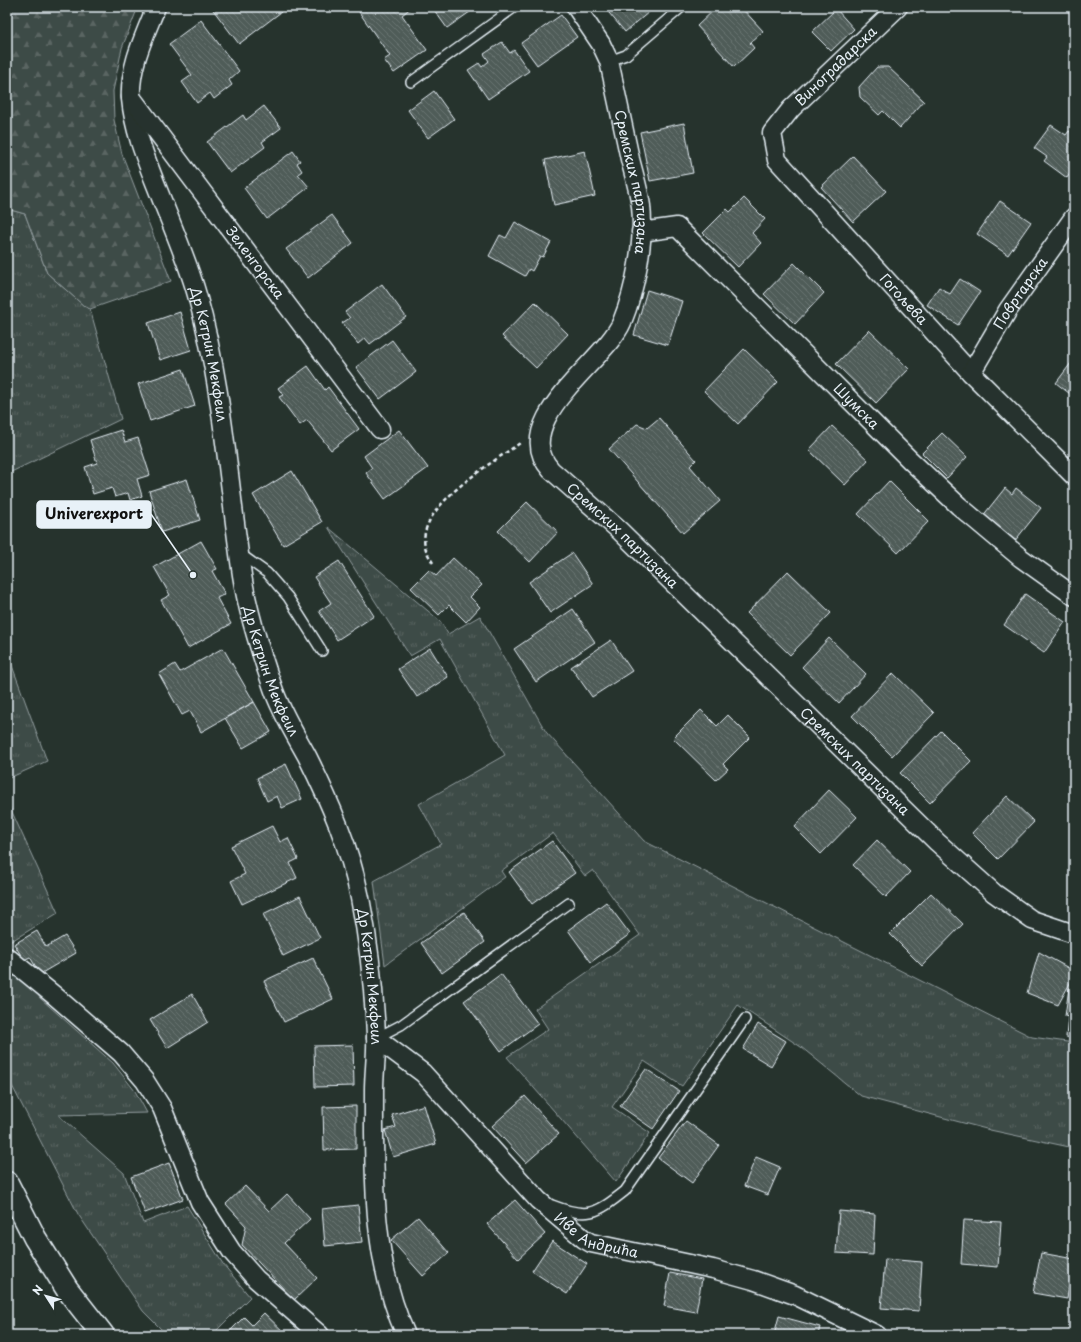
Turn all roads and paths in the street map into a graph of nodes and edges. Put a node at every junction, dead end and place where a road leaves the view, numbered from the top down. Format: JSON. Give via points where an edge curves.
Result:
{"nodes":[{"id":1,"x":156,"y":7,"type":"edge"},
{"id":2,"x":514,"y":7,"type":"edge"},
{"id":3,"x":576,"y":7,"type":"edge"},
{"id":4,"x":682,"y":7,"type":"edge"},
{"id":5,"x":898,"y":7,"type":"edge"},
{"id":6,"x":609,"y":61,"type":"junction"},
{"id":7,"x":412,"y":82,"type":"dead end"},
{"id":8,"x":131,"y":97,"type":"junction"},
{"id":9,"x":791,"y":109,"type":"joint"},
{"id":10,"x":1074,"y":217,"type":"edge"},
{"id":11,"x":641,"y":232,"type":"junction"},
{"id":12,"x":971,"y":372,"type":"junction"},
{"id":13,"x":544,"y":425,"type":"junction"},
{"id":14,"x":380,"y":429,"type":"dead end"},
{"id":15,"x":1074,"y":476,"type":"edge"},
{"id":16,"x":239,"y":553,"type":"junction"},
{"id":17,"x":433,"y":563,"type":"dead end"},
{"id":18,"x":1074,"y":596,"type":"edge"},
{"id":19,"x":322,"y":651,"type":"dead end"},
{"id":20,"x":569,"y":903,"type":"dead end"},
{"id":21,"x":1074,"y":934,"type":"edge"},
{"id":22,"x":7,"y":957,"type":"edge"},
{"id":23,"x":745,"y":1019,"type":"dead end"},
{"id":24,"x":376,"y":1038,"type":"junction"},
{"id":25,"x":7,"y":1183,"type":"edge"},
{"id":26,"x":538,"y":1200,"type":"junction"},
{"id":27,"x":103,"y":1335,"type":"edge"},
{"id":28,"x":320,"y":1335,"type":"edge"},
{"id":29,"x":406,"y":1335,"type":"edge"},
{"id":30,"x":877,"y":1335,"type":"edge"}],
"edges":[{"from":1,"to":8,"type":"street","name":"Др Кетрин Мекфеил","via":[[137,56]]},
{"from":2,"to":7,"type":"lane"},
{"from":3,"to":6,"type":"street","name":"Сремских партизана","via":[[601,44]]},
{"from":4,"to":6,"type":"lane","via":[[626,55]]},
{"from":5,"to":9,"type":"street","name":"Виноградарска"},
{"from":6,"to":11,"type":"street","name":"Сремских партизана","via":[[641,206]]},
{"from":8,"to":14,"type":"street","name":"Зеленгорска"},
{"from":8,"to":16,"type":"street","name":"Др Кетрин Мекфеил","via":[[141,148],[197,294],[222,420]]},
{"from":9,"to":12,"type":"street","name":"Гогољева","via":[[772,133],[778,160]]},
{"from":10,"to":12,"type":"street","name":"Повртарска","via":[[1008,310]]},
{"from":11,"to":13,"type":"street","name":"Сремских партизана","via":[[635,276],[628,306],[620,325],[610,342],[561,393]]},
{"from":11,"to":18,"type":"street","name":"Шумска","via":[[677,227],[959,506],[1021,558]]},
{"from":12,"to":15,"type":"street","name":"Гогољева"},
{"from":13,"to":17,"type":"path","via":[[447,496],[426,524],[425,547]]},
{"from":13,"to":21,"type":"street","name":"Сремских партизана","via":[[539,451],[551,470],[619,530],[937,842],[994,893],[1032,920]]},
{"from":16,"to":19,"type":"lane","via":[[267,572],[288,596]]},
{"from":16,"to":24,"type":"street","name":"Др Кетрин Мекфеил","via":[[253,628],[274,693],[320,782],[350,854],[369,954]]},
{"from":20,"to":24,"type":"lane","via":[[401,1025]]},
{"from":22,"to":28,"type":"street","via":[[121,1053],[145,1081],[162,1108],[200,1202],[232,1252],[256,1280]]},
{"from":23,"to":26,"type":"lane","via":[[625,1191],[603,1208],[584,1214]]},
{"from":24,"to":26,"type":"street","name":"Иве Андрића","via":[[413,1064],[432,1082]]},
{"from":24,"to":29,"type":"street","name":"Др Кетрин Мекфеил","via":[[374,1087],[378,1226],[385,1277]]},
{"from":25,"to":27,"type":"main road","via":[[35,1238],[63,1282]]},
{"from":26,"to":30,"type":"street","name":"Иве Андрића","via":[[591,1243],[712,1268],[753,1280],[795,1295]]}]}
